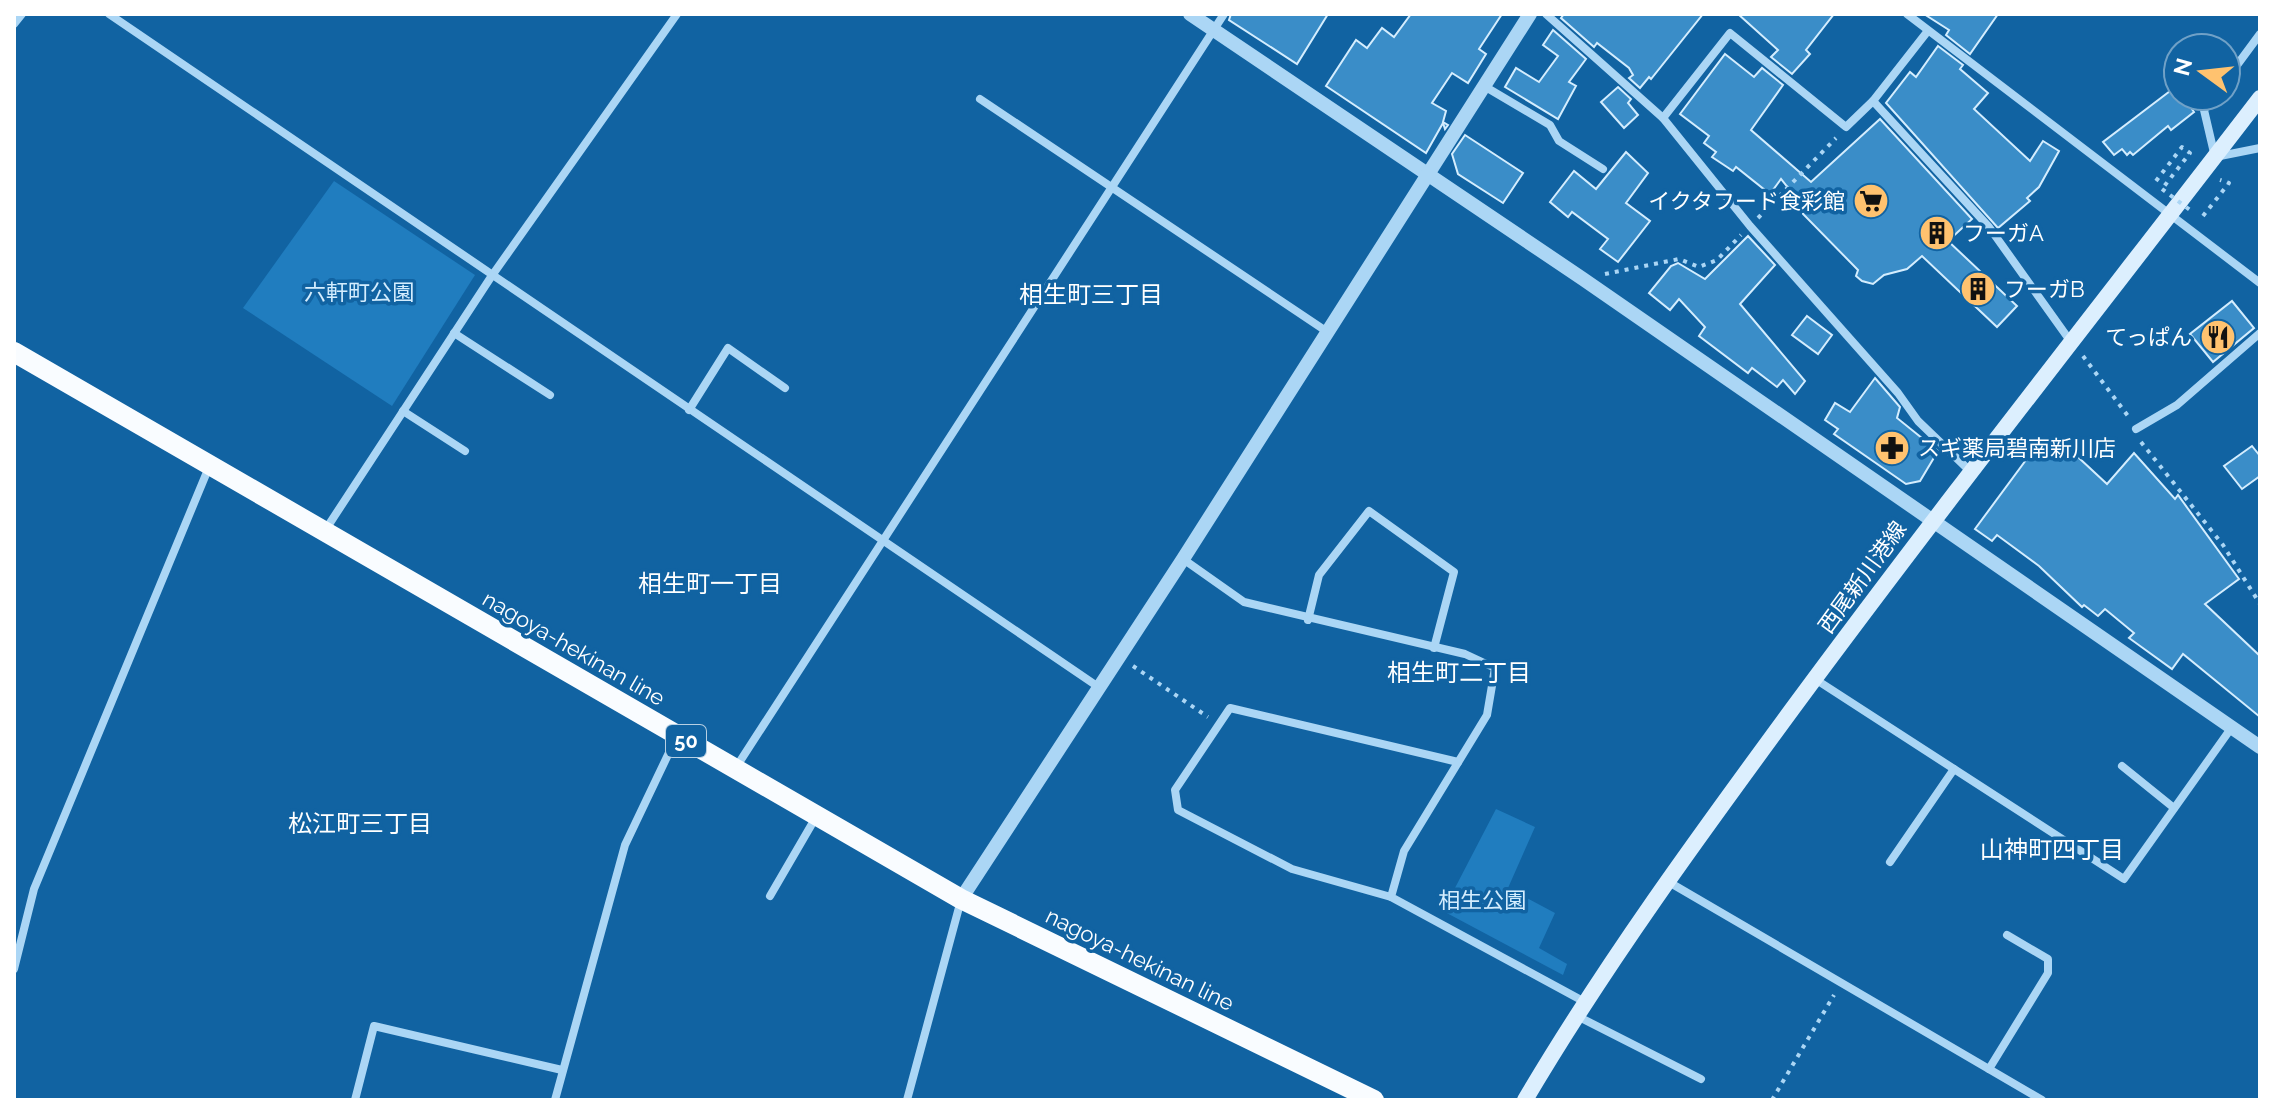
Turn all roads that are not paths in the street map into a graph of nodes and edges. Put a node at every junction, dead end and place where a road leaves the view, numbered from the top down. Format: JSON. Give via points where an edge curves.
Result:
{"nodes":[{"id":1,"x":22,"y":14,"type":"edge"},
{"id":2,"x":109,"y":14,"type":"edge"},
{"id":3,"x":677,"y":14,"type":"edge"},
{"id":4,"x":1190,"y":14,"type":"edge"},
{"id":5,"x":1224,"y":14,"type":"edge"},
{"id":6,"x":1530,"y":14,"type":"edge"},
{"id":7,"x":1546,"y":14,"type":"edge"},
{"id":8,"x":1907,"y":14,"type":"edge"},
{"id":9,"x":14,"y":24,"type":"edge"},
{"id":10,"x":1213,"y":30,"type":"junction"},
{"id":11,"x":1927,"y":32,"type":"junction"},
{"id":12,"x":2260,"y":34,"type":"edge"},
{"id":13,"x":2242,"y":58,"type":"edge"},
{"id":14,"x":1484,"y":86,"type":"junction"},
{"id":15,"x":2260,"y":98,"type":"edge"},
{"id":16,"x":980,"y":99,"type":"dead end"},
{"id":17,"x":1873,"y":101,"type":"junction"},
{"id":18,"x":2204,"y":112,"type":"edge"},
{"id":19,"x":1663,"y":118,"type":"junction"},
{"id":20,"x":2260,"y":148,"type":"edge"},
{"id":21,"x":2215,"y":157,"type":"junction"},
{"id":22,"x":1603,"y":169,"type":"dead end"},
{"id":23,"x":1428,"y":175,"type":"junction"},
{"id":24,"x":1111,"y":188,"type":"junction"},
{"id":25,"x":2169,"y":216,"type":"junction"},
{"id":26,"x":491,"y":277,"type":"junction"},
{"id":27,"x":2260,"y":283,"type":"edge"},
{"id":28,"x":1326,"y":331,"type":"junction"},
{"id":29,"x":454,"y":333,"type":"junction"},
{"id":30,"x":2260,"y":333,"type":"edge"},
{"id":31,"x":2071,"y":342,"type":"junction"},
{"id":32,"x":14,"y":352,"type":"edge"},
{"id":33,"x":785,"y":388,"type":"dead end"},
{"id":34,"x":550,"y":395,"type":"dead end"},
{"id":35,"x":689,"y":410,"type":"junction"},
{"id":36,"x":403,"y":411,"type":"junction"},
{"id":37,"x":2136,"y":429,"type":"road end"},
{"id":38,"x":465,"y":451,"type":"dead end"},
{"id":39,"x":210,"y":463,"type":"junction"},
{"id":40,"x":1970,"y":471,"type":"junction"},
{"id":41,"x":1932,"y":520,"type":"junction"},
{"id":42,"x":325,"y":529,"type":"junction"},
{"id":43,"x":881,"y":542,"type":"junction"},
{"id":44,"x":1183,"y":559,"type":"junction"},
{"id":45,"x":1308,"y":620,"type":"junction"},
{"id":46,"x":1434,"y":648,"type":"junction"},
{"id":47,"x":1815,"y":679,"type":"junction"},
{"id":48,"x":1097,"y":686,"type":"junction"},
{"id":49,"x":2232,"y":727,"type":"junction"},
{"id":50,"x":677,"y":736,"type":"junction"},
{"id":51,"x":2260,"y":747,"type":"edge"},
{"id":52,"x":1458,"y":762,"type":"junction"},
{"id":53,"x":2122,"y":766,"type":"dead end"},
{"id":54,"x":735,"y":769,"type":"junction"},
{"id":55,"x":1954,"y":769,"type":"junction"},
{"id":56,"x":2174,"y":808,"type":"junction"},
{"id":57,"x":816,"y":816,"type":"junction"},
{"id":58,"x":1890,"y":862,"type":"dead end"},
{"id":59,"x":1666,"y":881,"type":"junction"},
{"id":60,"x":770,"y":896,"type":"dead end"},
{"id":61,"x":1391,"y":897,"type":"junction"},
{"id":62,"x":961,"y":899,"type":"junction"},
{"id":63,"x":2007,"y":935,"type":"dead end"},
{"id":64,"x":14,"y":969,"type":"edge"},
{"id":65,"x":1579,"y":1008,"type":"junction"},
{"id":66,"x":1989,"y":1069,"type":"junction"},
{"id":67,"x":562,"y":1070,"type":"junction"},
{"id":68,"x":1701,"y":1079,"type":"dead end"},
{"id":69,"x":355,"y":1100,"type":"edge"},
{"id":70,"x":555,"y":1100,"type":"edge"},
{"id":71,"x":907,"y":1100,"type":"edge"},
{"id":72,"x":1374,"y":1100,"type":"edge"},
{"id":73,"x":1525,"y":1100,"type":"edge"},
{"id":74,"x":2042,"y":1100,"type":"edge"}],
"edges":[{"from":1,"to":9,"type":"street"},
{"from":2,"to":26,"type":"street"},
{"from":3,"to":26,"type":"street"},
{"from":4,"to":10,"type":"street"},
{"from":5,"to":10,"type":"street"},
{"from":6,"to":14,"type":"street"},
{"from":7,"to":19,"type":"street"},
{"from":8,"to":11,"type":"street"},
{"from":10,"to":23,"type":"street"},
{"from":10,"to":24,"type":"street"},
{"from":11,"to":17,"type":"street"},
{"from":11,"to":25,"type":"street"},
{"from":12,"to":13,"type":"street"},
{"from":14,"to":22,"type":"street","via":[[1550,125],[1559,141]]},
{"from":14,"to":23,"type":"street"},
{"from":15,"to":21,"type":"main road","name":"西尾新川港線"},
{"from":16,"to":24,"type":"street"},
{"from":17,"to":19,"type":"street","via":[[1846,127],[1730,33]]},
{"from":17,"to":31,"type":"street","via":[[1989,227]]},
{"from":18,"to":21,"type":"street"},
{"from":19,"to":40,"type":"street","via":[[1918,421]]},
{"from":20,"to":21,"type":"street"},
{"from":21,"to":25,"type":"main road","name":"西尾新川港線"},
{"from":23,"to":28,"type":"street"},
{"from":23,"to":41,"type":"street"},
{"from":24,"to":28,"type":"street"},
{"from":24,"to":43,"type":"street"},
{"from":25,"to":27,"type":"street"},
{"from":25,"to":31,"type":"main road","name":"西尾新川港線"},
{"from":26,"to":29,"type":"street"},
{"from":26,"to":35,"type":"street"},
{"from":28,"to":44,"type":"street"},
{"from":29,"to":34,"type":"street"},
{"from":29,"to":36,"type":"street"},
{"from":30,"to":37,"type":"street","via":[[2177,405]]},
{"from":31,"to":40,"type":"main road","name":"西尾新川港線"},
{"from":32,"to":39,"type":"main road","name":"nagoya-hekinan line","number":"50"},
{"from":33,"to":35,"type":"street","via":[[728,348]]},
{"from":35,"to":43,"type":"street"},
{"from":36,"to":38,"type":"street"},
{"from":36,"to":42,"type":"street"},
{"from":39,"to":42,"type":"main road","name":"nagoya-hekinan line","number":"50"},
{"from":39,"to":64,"type":"street","via":[[34,889]]},
{"from":40,"to":41,"type":"main road","name":"西尾新川港線"},
{"from":41,"to":47,"type":"main road","name":"西尾新川港線"},
{"from":41,"to":49,"type":"street"},
{"from":42,"to":50,"type":"main road","name":"nagoya-hekinan line","number":"50"},
{"from":43,"to":48,"type":"street"},
{"from":43,"to":54,"type":"street"},
{"from":44,"to":45,"type":"street","via":[[1244,602]]},
{"from":44,"to":48,"type":"street"},
{"from":45,"to":46,"type":"street"},
{"from":45,"to":46,"type":"street","via":[[1319,575],[1369,511],[1454,572]]},
{"from":46,"to":52,"type":"street","via":[[1495,668],[1487,715]]},
{"from":47,"to":55,"type":"street"},
{"from":47,"to":59,"type":"main road","name":"西尾新川港線"},
{"from":48,"to":62,"type":"street"},
{"from":49,"to":51,"type":"street"},
{"from":49,"to":56,"type":"street"},
{"from":50,"to":54,"type":"main road","name":"nagoya-hekinan line","number":"50"},
{"from":50,"to":67,"type":"street","via":[[625,845]]},
{"from":52,"to":61,"type":"street","via":[[1404,851]]},
{"from":52,"to":61,"type":"street","via":[[1230,708],[1175,790],[1178,810],[1292,869]]},
{"from":53,"to":56,"type":"street"},
{"from":54,"to":57,"type":"main road","name":"nagoya-hekinan line","number":"50"},
{"from":55,"to":56,"type":"street","via":[[2124,879]]},
{"from":55,"to":58,"type":"street"},
{"from":57,"to":60,"type":"street"},
{"from":57,"to":62,"type":"main road","name":"nagoya-hekinan line","number":"50"},
{"from":59,"to":65,"type":"main road","name":"西尾新川港線"},
{"from":59,"to":66,"type":"street"},
{"from":61,"to":65,"type":"street"},
{"from":62,"to":71,"type":"street"},
{"from":62,"to":72,"type":"main road","name":"nagoya-hekinan line","number":"50"},
{"from":63,"to":66,"type":"street","via":[[2048,959],[2048,973]]},
{"from":65,"to":68,"type":"street"},
{"from":65,"to":73,"type":"main road","name":"西尾新川港線"},
{"from":66,"to":74,"type":"street"},
{"from":67,"to":69,"type":"street","via":[[374,1026]]},
{"from":67,"to":70,"type":"street"}]}
